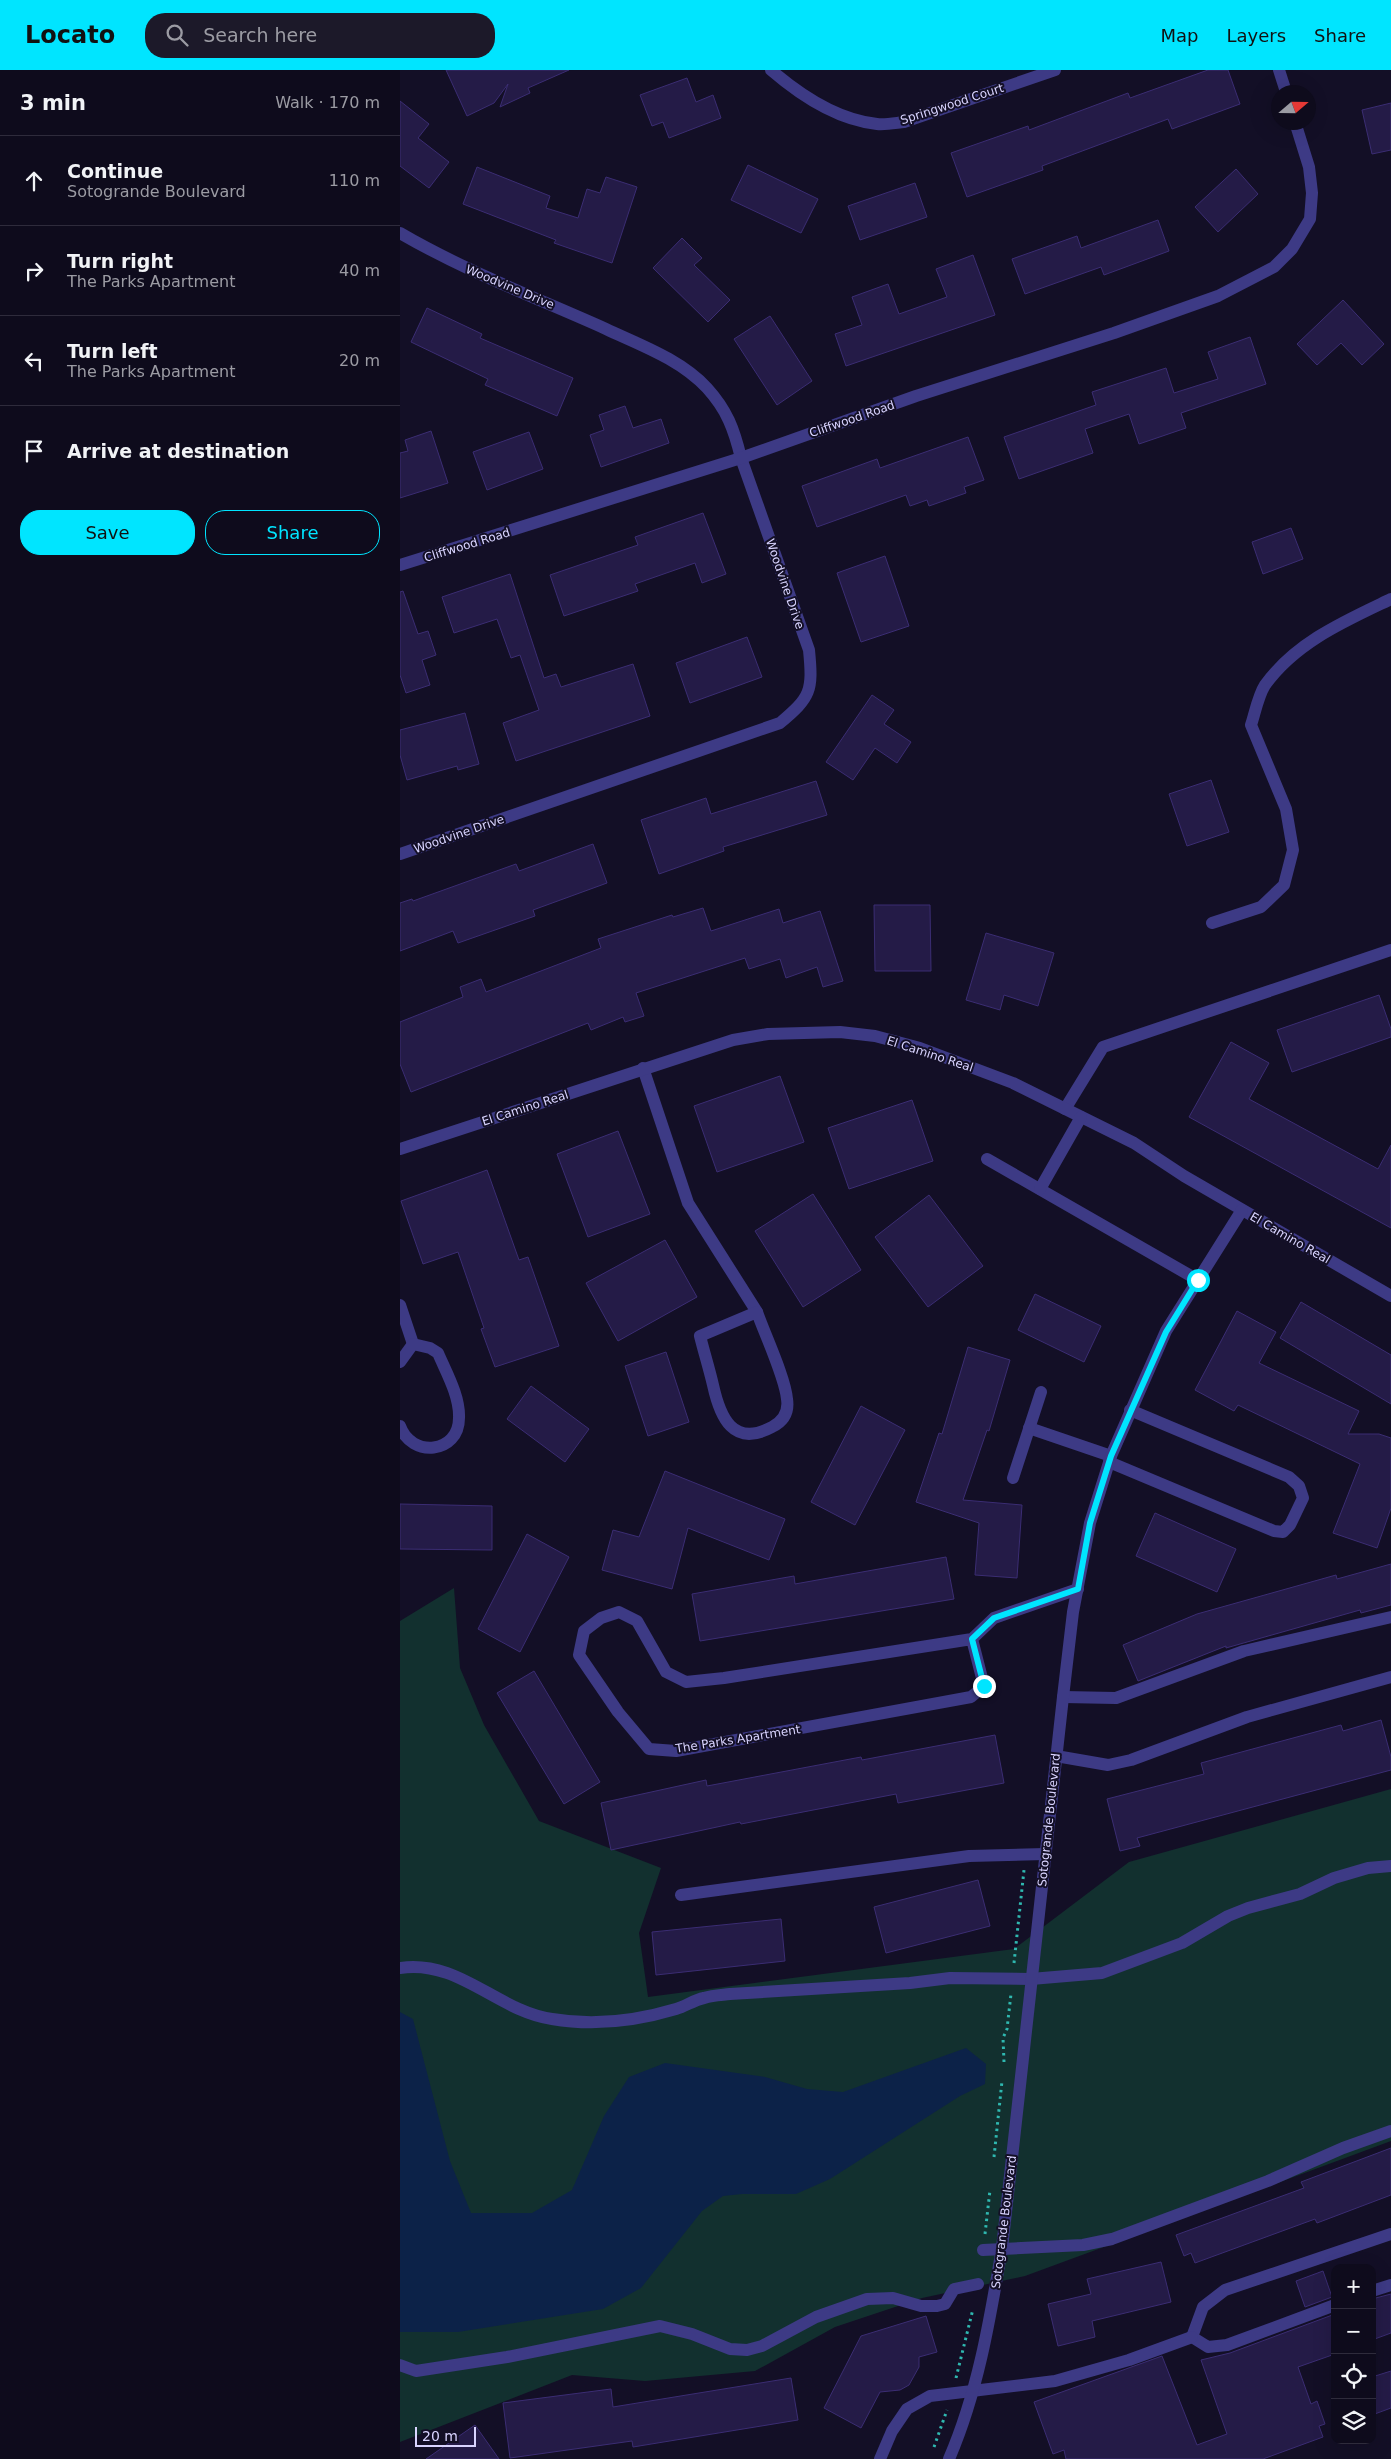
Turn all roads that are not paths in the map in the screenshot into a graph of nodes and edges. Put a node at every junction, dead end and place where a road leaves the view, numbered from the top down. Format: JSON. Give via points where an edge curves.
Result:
{"nodes":[{"id":1,"x":771,"y":70,"type":"edge"},
{"id":2,"x":1055,"y":70,"type":"edge"},
{"id":3,"x":1279,"y":70,"type":"edge"},
{"id":4,"x":1284,"y":85,"type":"edge"},
{"id":5,"x":1297,"y":130,"type":"edge"},
{"id":6,"x":400,"y":233,"type":"edge"},
{"id":7,"x":741,"y":458,"type":"junction"},
{"id":8,"x":400,"y":565,"type":"edge"},
{"id":9,"x":1391,"y":599,"type":"edge"},
{"id":10,"x":400,"y":854,"type":"edge"},
{"id":11,"x":1212,"y":923,"type":"dead end"},
{"id":12,"x":1391,"y":950,"type":"edge"},
{"id":13,"x":643,"y":1068,"type":"junction"},
{"id":14,"x":1066,"y":1109,"type":"junction"},
{"id":15,"x":1081,"y":1117,"type":"junction"},
{"id":16,"x":400,"y":1149,"type":"edge"},
{"id":17,"x":987,"y":1159,"type":"dead end"},
{"id":18,"x":1040,"y":1189,"type":"junction"},
{"id":19,"x":1242,"y":1210,"type":"junction"},
{"id":20,"x":1198,"y":1280,"type":"junction"},
{"id":21,"x":1391,"y":1296,"type":"edge"},
{"id":22,"x":400,"y":1305,"type":"edge"},
{"id":23,"x":757,"y":1312,"type":"junction"},
{"id":24,"x":412,"y":1344,"type":"junction"},
{"id":25,"x":400,"y":1362,"type":"edge"},
{"id":26,"x":1041,"y":1392,"type":"dead end"},
{"id":27,"x":1130,"y":1410,"type":"junction"},
{"id":28,"x":400,"y":1426,"type":"edge"},
{"id":29,"x":1029,"y":1428,"type":"junction"},
{"id":30,"x":1110,"y":1459,"type":"junction"},
{"id":31,"x":1013,"y":1478,"type":"dead end"},
{"id":32,"x":1078,"y":1589,"type":"junction"},
{"id":33,"x":1391,"y":1617,"type":"edge"},
{"id":34,"x":972,"y":1639,"type":"junction"},
{"id":35,"x":1391,"y":1678,"type":"edge"},
{"id":36,"x":1063,"y":1697,"type":"junction"},
{"id":37,"x":1056,"y":1756,"type":"junction"},
{"id":38,"x":1045,"y":1854,"type":"junction"},
{"id":39,"x":1391,"y":1866,"type":"edge"},
{"id":40,"x":681,"y":1895,"type":"dead end"},
{"id":41,"x":400,"y":1968,"type":"edge"},
{"id":42,"x":1032,"y":1979,"type":"junction"},
{"id":43,"x":1391,"y":2131,"type":"edge"},
{"id":44,"x":1391,"y":2234,"type":"edge"},
{"id":45,"x":1002,"y":2248,"type":"junction"},
{"id":46,"x":983,"y":2250,"type":"road end"},
{"id":47,"x":978,"y":2284,"type":"road end"},
{"id":48,"x":1391,"y":2285,"type":"edge"},
{"id":49,"x":1376,"y":2290,"type":"edge"},
{"id":50,"x":1331,"y":2306,"type":"edge"},
{"id":51,"x":1192,"y":2337,"type":"junction"},
{"id":52,"x":400,"y":2365,"type":"edge"},
{"id":53,"x":972,"y":2393,"type":"junction"},
{"id":54,"x":880,"y":2459,"type":"edge"},
{"id":55,"x":949,"y":2459,"type":"edge"}],
"edges":[{"from":1,"to":2,"type":"street","name":"Springwood Court","via":[[792,87],[844,117],[878,124],[904,122]]},
{"from":3,"to":4,"type":"street"},
{"from":5,"to":7,"type":"street","name":"Cliffwood Road","via":[[1309,167],[1310,219],[1292,249],[1274,267],[1218,296]]},
{"from":6,"to":7,"type":"street","name":"Woodvine Drive","via":[[441,257],[670,359],[705,386],[721,404],[733,425]]},
{"from":7,"to":8,"type":"street","name":"Cliffwood Road"},
{"from":7,"to":10,"type":"street","name":"Woodvine Drive","via":[[809,650],[811,672],[804,704],[780,723]]},
{"from":9,"to":11,"type":"street","via":[[1336,625],[1294,654],[1264,687],[1252,726],[1286,808],[1293,850],[1284,885],[1261,907]]},
{"from":12,"to":14,"type":"street","via":[[1102,1047]]},
{"from":13,"to":14,"type":"street","name":"El Camino Real","via":[[733,1040],[768,1034],[840,1032],[875,1036],[920,1048],[1013,1083]]},
{"from":13,"to":16,"type":"street","name":"El Camino Real"},
{"from":13,"to":23,"type":"street","via":[[688,1203]]},
{"from":14,"to":15,"type":"street","name":"El Camino Real"},
{"from":15,"to":18,"type":"street"},
{"from":15,"to":19,"type":"street","name":"El Camino Real","via":[[1134,1143]]},
{"from":17,"to":18,"type":"street"},
{"from":18,"to":20,"type":"street"},
{"from":19,"to":20,"type":"street","name":"Sotogrande Boulevard"},
{"from":19,"to":21,"type":"street","name":"El Camino Real"},
{"from":20,"to":27,"type":"street","name":"Sotogrande Boulevard","via":[[1166,1332]]},
{"from":22,"to":24,"type":"street"},
{"from":23,"to":23,"type":"street","via":[[783,1385],[787,1412],[774,1426],[747,1434],[734,1431],[726,1423],[715,1399],[700,1336]]},
{"from":24,"to":25,"type":"street"},
{"from":24,"to":28,"type":"street","via":[[438,1352],[460,1418],[451,1441],[437,1448],[423,1449],[412,1443]]},
{"from":26,"to":29,"type":"street"},
{"from":27,"to":30,"type":"street","name":"Sotogrande Boulevard"},
{"from":27,"to":30,"type":"street","via":[[1289,1477],[1299,1486],[1303,1498],[1290,1525],[1283,1532],[1274,1531]]},
{"from":29,"to":30,"type":"street"},
{"from":29,"to":31,"type":"street"},
{"from":30,"to":32,"type":"street","name":"Sotogrande Boulevard","via":[[1090,1523]]},
{"from":32,"to":34,"type":"street","via":[[994,1618]]},
{"from":32,"to":36,"type":"street","name":"Sotogrande Boulevard"},
{"from":33,"to":36,"type":"street","via":[[1244,1652],[1116,1698]]},
{"from":34,"to":34,"type":"street","name":"The Parks Apartment","via":[[686,1682],[666,1672],[637,1621],[619,1612],[601,1618],[584,1631],[579,1655],[618,1712],[649,1749],[676,1751],[971,1698],[984,1686]]},
{"from":35,"to":37,"type":"street","via":[[1247,1717],[1131,1760],[1108,1765]]},
{"from":36,"to":37,"type":"street","name":"Sotogrande Boulevard"},
{"from":37,"to":38,"type":"street","name":"Sotogrande Boulevard"},
{"from":38,"to":40,"type":"street","via":[[969,1856]]},
{"from":38,"to":42,"type":"street","name":"Sotogrande Boulevard"},
{"from":39,"to":42,"type":"street","via":[[1368,1868],[1300,1894],[1248,1908],[1182,1943],[1102,1973]]},
{"from":41,"to":42,"type":"street","via":[[428,1967],[456,1975],[517,2008],[550,2019],[592,2023],[676,2009],[704,1998],[730,1994],[950,1978]]},
{"from":42,"to":45,"type":"street","name":"Sotogrande Boulevard"},
{"from":43,"to":45,"type":"street","via":[[1112,2239],[1083,2245]]},
{"from":44,"to":51,"type":"street","via":[[1225,2290],[1203,2307]]},
{"from":45,"to":46,"type":"street"},
{"from":45,"to":53,"type":"street","name":"Sotogrande Boulevard","via":[[988,2334]]},
{"from":47,"to":52,"type":"street","via":[[954,2289],[945,2304],[937,2306],[921,2306],[893,2298],[867,2299],[816,2317],[762,2346],[747,2350],[730,2350],[692,2334],[660,2326],[507,2357],[416,2371]]},
{"from":48,"to":49,"type":"street"},
{"from":50,"to":51,"type":"street","via":[[1227,2345],[1208,2347]]},
{"from":51,"to":53,"type":"street","via":[[1129,2360],[1055,2381]]},
{"from":53,"to":54,"type":"street","via":[[930,2396],[907,2409],[892,2431]]},
{"from":53,"to":55,"type":"street","name":"Sotogrande Boulevard"}]}
